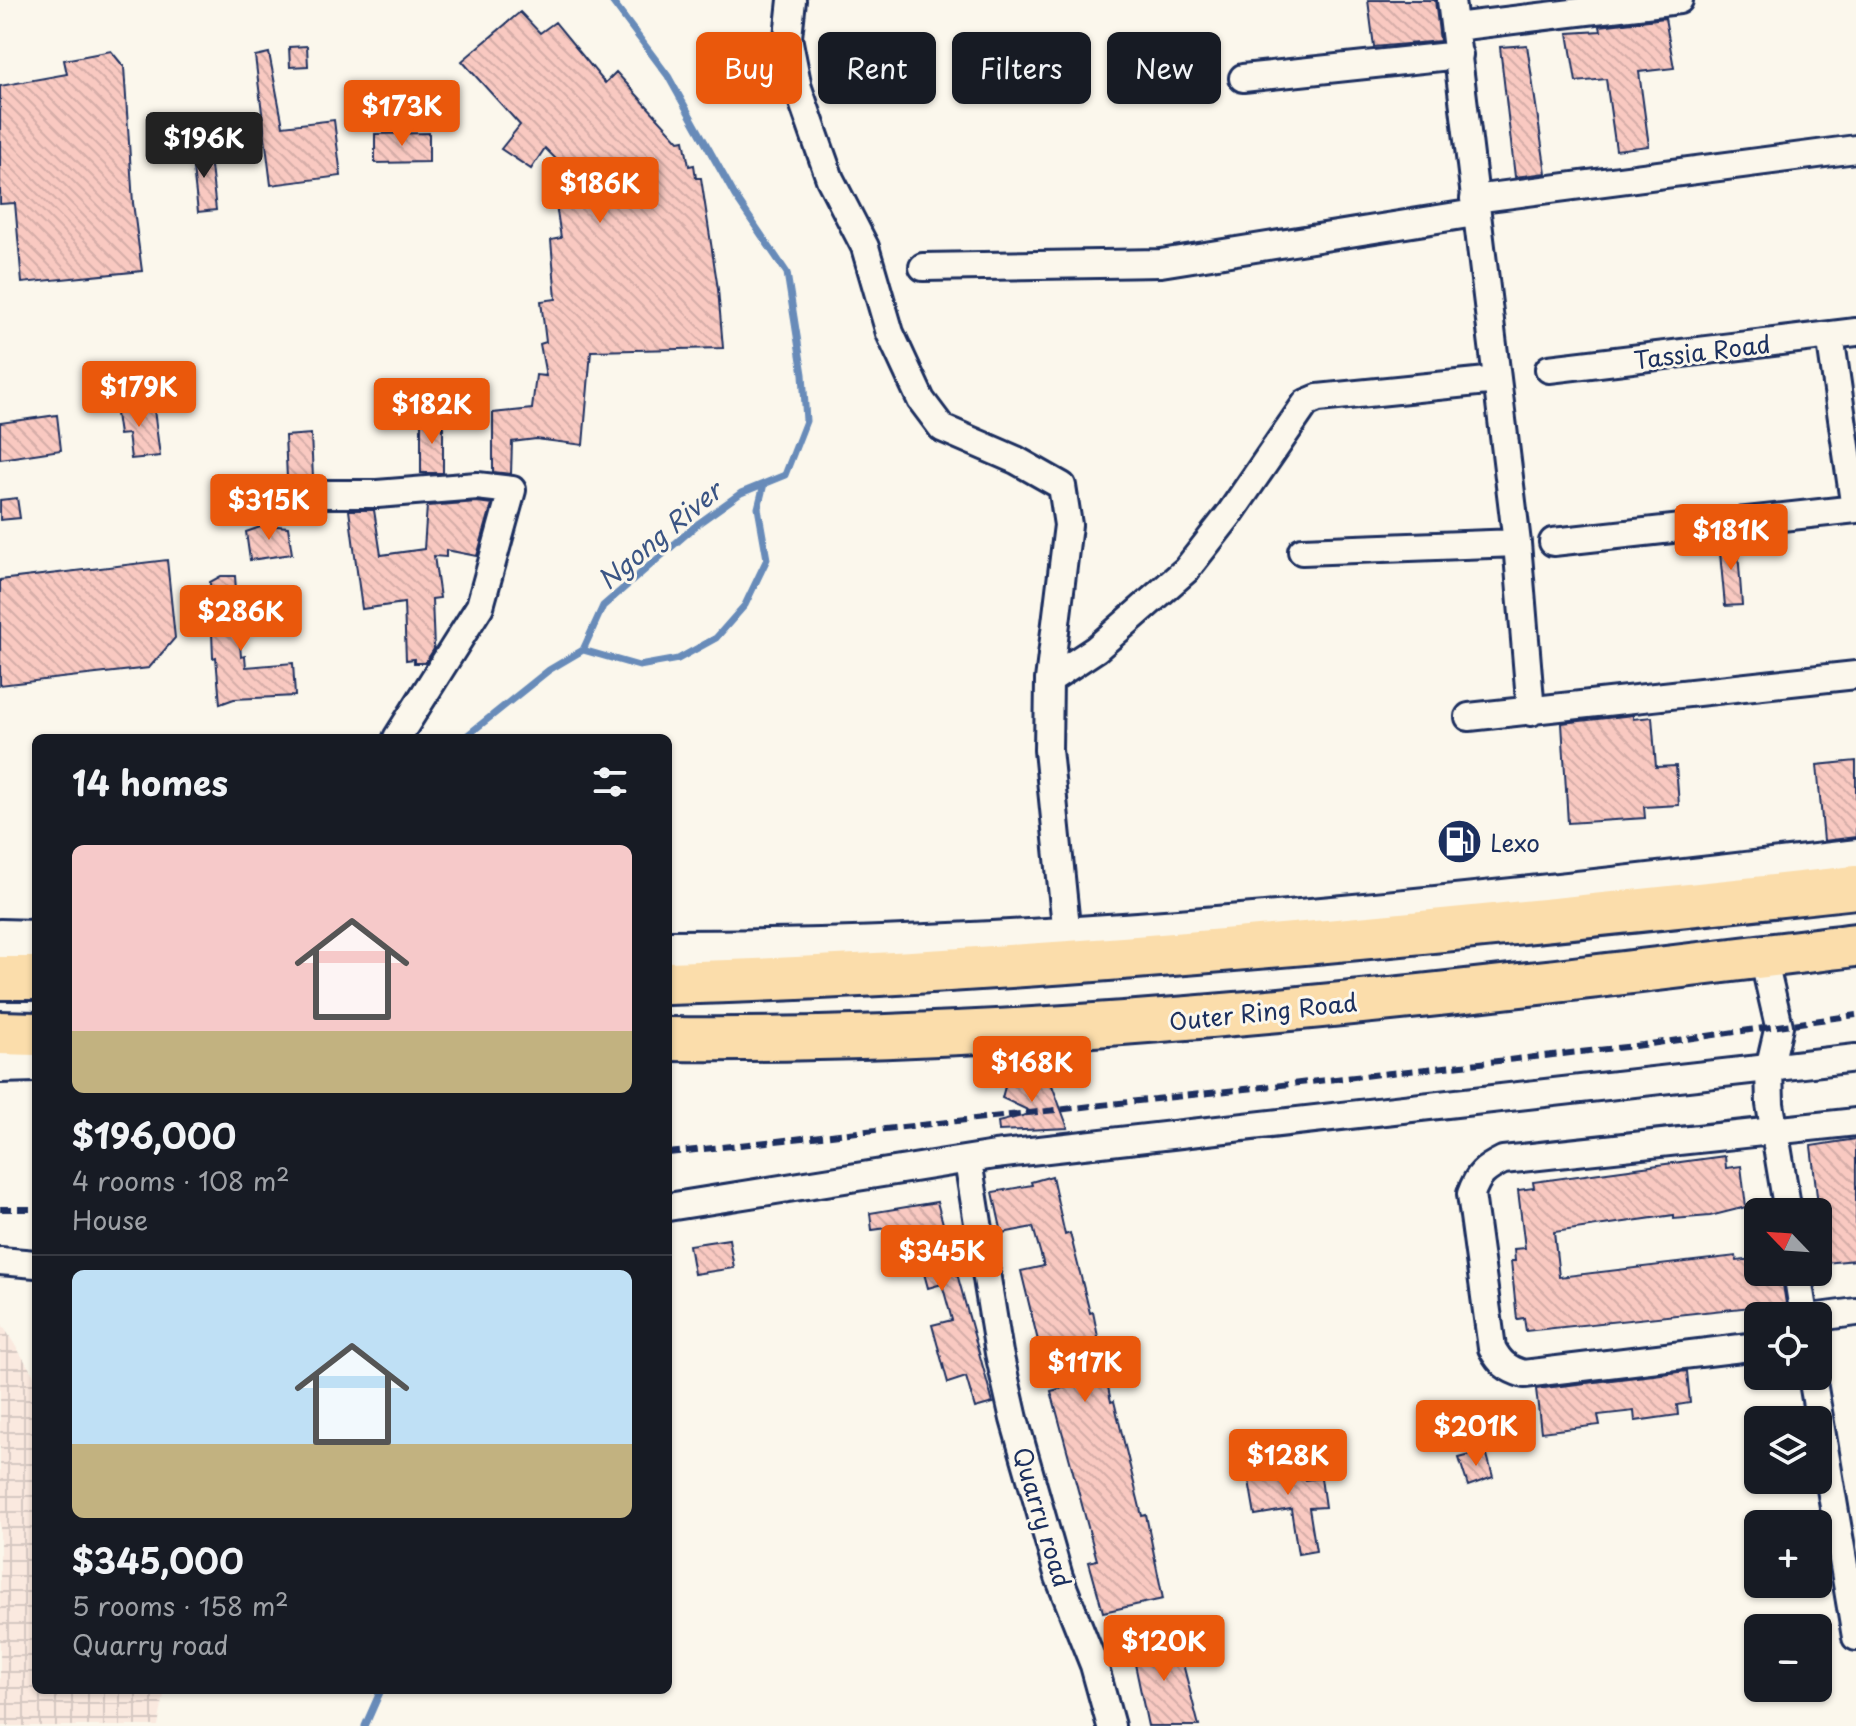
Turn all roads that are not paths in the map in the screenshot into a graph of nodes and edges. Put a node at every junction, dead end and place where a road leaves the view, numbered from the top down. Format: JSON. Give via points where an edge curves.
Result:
{"nodes":[{"id":1,"x":792,"y":0,"type":"edge"},
{"id":2,"x":1451,"y":0,"type":"edge"},
{"id":3,"x":1679,"y":0,"type":"edge"},
{"id":4,"x":1638,"y":2,"type":"edge"},
{"id":5,"x":1455,"y":27,"type":"junction"},
{"id":6,"x":1459,"y":55,"type":"junction"},
{"id":7,"x":1243,"y":78,"type":"dead end"},
{"id":8,"x":1856,"y":149,"type":"edge"},
{"id":9,"x":1474,"y":206,"type":"junction"},
{"id":10,"x":923,"y":267,"type":"dead end"},
{"id":11,"x":1843,"y":334,"type":"edge"},
{"id":12,"x":1549,"y":369,"type":"dead end"},
{"id":13,"x":1497,"y":380,"type":"junction"},
{"id":14,"x":275,"y":494,"type":"dead end"},
{"id":15,"x":1856,"y":509,"type":"edge"},
{"id":16,"x":1553,"y":542,"type":"dead end"},
{"id":17,"x":1517,"y":543,"type":"junction"},
{"id":18,"x":1302,"y":551,"type":"dead end"},
{"id":19,"x":1856,"y":675,"type":"edge"},
{"id":20,"x":1049,"y":680,"type":"junction"},
{"id":21,"x":1531,"y":712,"type":"junction"},
{"id":22,"x":1469,"y":717,"type":"dead end"},
{"id":23,"x":400,"y":734,"type":"edge"},
{"id":24,"x":1856,"y":859,"type":"edge"},
{"id":25,"x":1856,"y":887,"type":"edge"},
{"id":26,"x":1299,"y":920,"type":"junction"},
{"id":27,"x":1067,"y":936,"type":"junction"},
{"id":28,"x":0,"y":939,"type":"edge"},
{"id":29,"x":32,"y":940,"type":"edge"},
{"id":30,"x":1856,"y":945,"type":"edge"},
{"id":31,"x":1250,"y":947,"type":"junction"},
{"id":32,"x":709,"y":949,"type":"junction"},
{"id":33,"x":672,"y":950,"type":"edge"},
{"id":34,"x":1763,"y":957,"type":"junction"},
{"id":35,"x":0,"y":978,"type":"edge"},
{"id":36,"x":32,"y":978,"type":"edge"},
{"id":37,"x":752,"y":980,"type":"junction"},
{"id":38,"x":672,"y":983,"type":"edge"},
{"id":39,"x":0,"y":1033,"type":"edge"},
{"id":40,"x":32,"y":1034,"type":"edge"},
{"id":41,"x":672,"y":1039,"type":"edge"},
{"id":42,"x":1856,"y":1058,"type":"edge"},
{"id":43,"x":32,"y":1062,"type":"edge"},
{"id":44,"x":0,"y":1063,"type":"edge"},
{"id":45,"x":1769,"y":1069,"type":"junction"},
{"id":46,"x":1856,"y":1122,"type":"edge"},
{"id":47,"x":1776,"y":1133,"type":"junction"},
{"id":48,"x":968,"y":1161,"type":"junction"},
{"id":49,"x":1786,"y":1198,"type":"edge"},
{"id":50,"x":672,"y":1206,"type":"edge"},
{"id":51,"x":0,"y":1261,"type":"edge"},
{"id":52,"x":32,"y":1264,"type":"edge"},
{"id":53,"x":1856,"y":1312,"type":"edge"},
{"id":54,"x":1832,"y":1315,"type":"edge"},
{"id":55,"x":1744,"y":1348,"type":"edge"},
{"id":56,"x":1815,"y":1390,"type":"edge"},
{"id":57,"x":1847,"y":1545,"type":"edge"},
{"id":58,"x":1856,"y":1637,"type":"edge"},
{"id":59,"x":1111,"y":1726,"type":"edge"}],
"edges":[{"from":1,"to":20,"type":"street","via":[[788,37],[798,88],[830,179],[865,247],[890,333],[921,400],[942,428],[1062,486],[1068,525]]},
{"from":2,"to":5,"type":"street"},
{"from":3,"to":4,"type":"street"},
{"from":4,"to":5,"type":"street"},
{"from":5,"to":6,"type":"street"},
{"from":6,"to":7,"type":"street"},
{"from":6,"to":9,"type":"street"},
{"from":8,"to":9,"type":"street"},
{"from":9,"to":10,"type":"street","via":[[1161,263]]},
{"from":9,"to":13,"type":"street"},
{"from":11,"to":12,"type":"street","name":"Tassia Road"},
{"from":11,"to":15,"type":"street"},
{"from":13,"to":17,"type":"street"},
{"from":13,"to":20,"type":"street","via":[[1306,403],[1186,570],[1096,649]]},
{"from":14,"to":23,"type":"street","via":[[377,494],[477,486],[512,490],[480,606]]},
{"from":15,"to":16,"type":"street"},
{"from":17,"to":18,"type":"street"},
{"from":17,"to":21,"type":"street"},
{"from":19,"to":21,"type":"street"},
{"from":20,"to":27,"type":"street","via":[[1048,750]]},
{"from":21,"to":22,"type":"street"},
{"from":24,"to":26,"type":"main road"},
{"from":25,"to":31,"type":"main road"},
{"from":26,"to":27,"type":"main road"},
{"from":26,"to":31,"type":"main road"},
{"from":27,"to":32,"type":"main road"},
{"from":28,"to":29,"type":"main road"},
{"from":30,"to":34,"type":"main road","name":"Outer Ring Road"},
{"from":31,"to":37,"type":"main road"},
{"from":32,"to":33,"type":"main road"},
{"from":32,"to":37,"type":"main road"},
{"from":34,"to":41,"type":"main road","name":"Outer Ring Road","via":[[1188,1020]]},
{"from":34,"to":45,"type":"street","via":[[1779,1026]]},
{"from":35,"to":36,"type":"main road"},
{"from":37,"to":38,"type":"main road"},
{"from":39,"to":40,"type":"main road"},
{"from":42,"to":45,"type":"street"},
{"from":43,"to":44,"type":"main road"},
{"from":45,"to":47,"type":"street"},
{"from":45,"to":48,"type":"street","via":[[1445,1102]]},
{"from":46,"to":47,"type":"street"},
{"from":47,"to":49,"type":"street"},
{"from":47,"to":55,"type":"street","via":[[1503,1160],[1483,1169],[1471,1194],[1492,1348],[1510,1370],[1524,1374]]},
{"from":48,"to":50,"type":"street"},
{"from":48,"to":59,"type":"street","name":"Quarry road","via":[[1014,1419],[1059,1577],[1094,1665]]},
{"from":51,"to":52,"type":"street"},
{"from":53,"to":54,"type":"street"},
{"from":56,"to":57,"type":"street"},
{"from":57,"to":58,"type":"street"}]}
